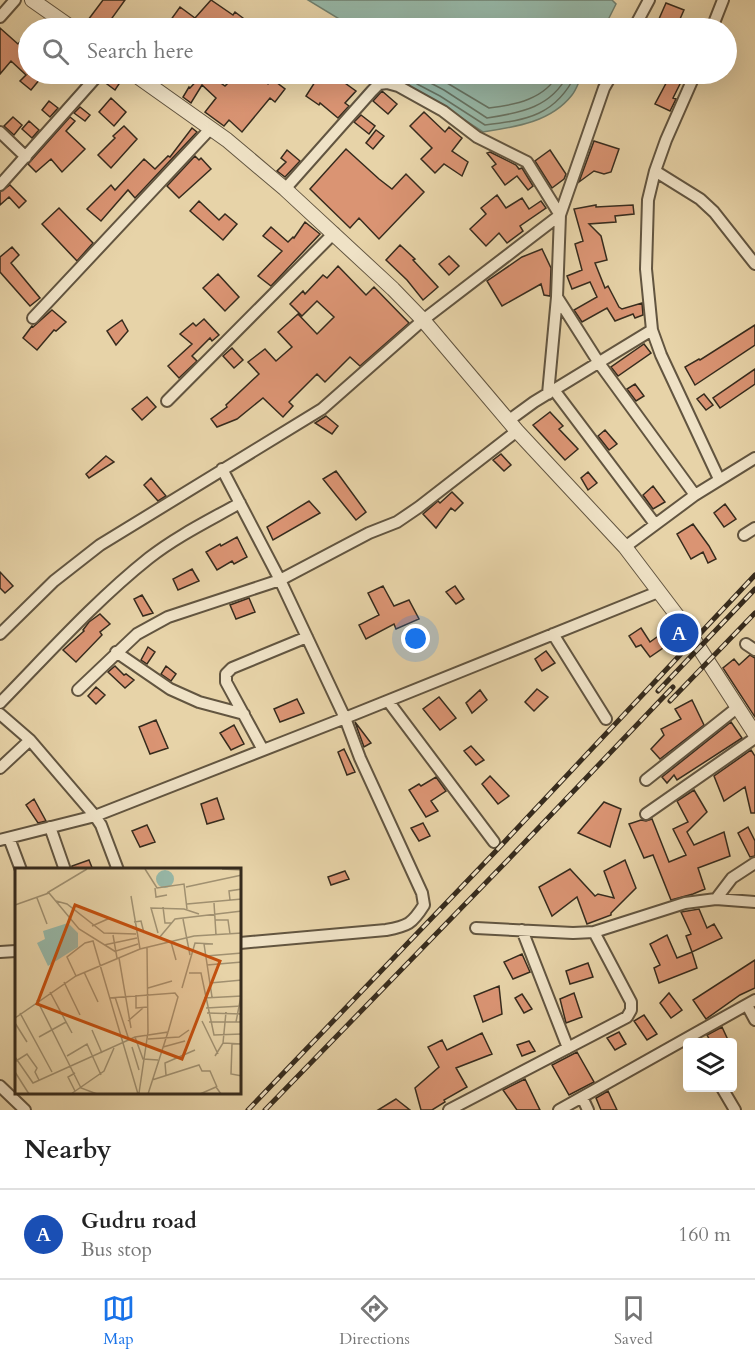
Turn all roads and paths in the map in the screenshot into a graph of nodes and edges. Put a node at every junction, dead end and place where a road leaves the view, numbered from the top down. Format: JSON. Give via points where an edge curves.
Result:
{"nodes":[{"id":1,"x":15,"y":0,"type":"edge"},
{"id":2,"x":32,"y":0,"type":"edge"},
{"id":3,"x":649,"y":0,"type":"edge"},
{"id":4,"x":723,"y":0,"type":"edge"},
{"id":5,"x":0,"y":17,"type":"edge"},
{"id":6,"x":58,"y":18,"type":"edge"},
{"id":7,"x":639,"y":18,"type":"edge"},
{"id":8,"x":716,"y":18,"type":"edge"},
{"id":9,"x":90,"y":84,"type":"edge"},
{"id":10,"x":148,"y":84,"type":"edge"},
{"id":11,"x":379,"y":84,"type":"edge"},
{"id":12,"x":391,"y":84,"type":"edge"},
{"id":13,"x":606,"y":84,"type":"edge"},
{"id":14,"x":691,"y":84,"type":"edge"},
{"id":15,"x":211,"y":128,"type":"junction"},
{"id":16,"x":0,"y":132,"type":"edge"},
{"id":17,"x":26,"y":157,"type":"junction"},
{"id":18,"x":655,"y":171,"type":"junction"},
{"id":19,"x":0,"y":185,"type":"edge"},
{"id":20,"x":285,"y":189,"type":"junction"},
{"id":21,"x":560,"y":215,"type":"junction"},
{"id":22,"x":333,"y":233,"type":"junction"},
{"id":23,"x":755,"y":264,"type":"edge"},
{"id":24,"x":557,"y":297,"type":"junction"},
{"id":25,"x":33,"y":318,"type":"dead end"},
{"id":26,"x":423,"y":320,"type":"junction"},
{"id":27,"x":652,"y":330,"type":"junction"},
{"id":28,"x":599,"y":363,"type":"junction"},
{"id":29,"x":551,"y":392,"type":"junction"},
{"id":30,"x":166,"y":401,"type":"dead end"},
{"id":31,"x":513,"y":426,"type":"junction"},
{"id":32,"x":755,"y":458,"type":"edge"},
{"id":33,"x":222,"y":469,"type":"junction"},
{"id":34,"x":719,"y":479,"type":"junction"},
{"id":35,"x":695,"y":495,"type":"junction"},
{"id":36,"x":240,"y":503,"type":"junction"},
{"id":37,"x":655,"y":524,"type":"junction"},
{"id":38,"x":755,"y":528,"type":"edge"},
{"id":39,"x":744,"y":535,"type":"dead end"},
{"id":40,"x":625,"y":547,"type":"junction"},
{"id":41,"x":280,"y":580,"type":"junction"},
{"id":42,"x":658,"y":592,"type":"junction"},
{"id":43,"x":0,"y":634,"type":"edge"},
{"id":44,"x":553,"y":634,"type":"junction"},
{"id":45,"x":307,"y":637,"type":"junction"},
{"id":46,"x":116,"y":652,"type":"junction"},
{"id":47,"x":78,"y":690,"type":"dead end"},
{"id":48,"x":388,"y":701,"type":"junction"},
{"id":49,"x":0,"y":703,"type":"edge"},
{"id":50,"x":738,"y":707,"type":"junction"},
{"id":51,"x":0,"y":714,"type":"edge"},
{"id":52,"x":244,"y":714,"type":"junction"},
{"id":53,"x":345,"y":718,"type":"junction"},
{"id":54,"x":606,"y":719,"type":"dead end"},
{"id":55,"x":755,"y":736,"type":"edge"},
{"id":56,"x":30,"y":740,"type":"junction"},
{"id":57,"x":263,"y":750,"type":"junction"},
{"id":58,"x":0,"y":768,"type":"edge"},
{"id":59,"x":646,"y":780,"type":"dead end"},
{"id":60,"x":646,"y":813,"type":"dead end"},
{"id":61,"x":95,"y":816,"type":"junction"},
{"id":62,"x":50,"y":827,"type":"junction"},
{"id":63,"x":4,"y":839,"type":"edge"},
{"id":64,"x":494,"y":842,"type":"dead end"},
{"id":65,"x":755,"y":863,"type":"edge"},
{"id":66,"x":20,"y":868,"type":"edge"},
{"id":67,"x":64,"y":868,"type":"edge"},
{"id":68,"x":117,"y":868,"type":"edge"},
{"id":69,"x":716,"y":899,"type":"junction"},
{"id":70,"x":755,"y":902,"type":"edge"},
{"id":71,"x":477,"y":928,"type":"dead end"},
{"id":72,"x":522,"y":930,"type":"junction"},
{"id":73,"x":594,"y":932,"type":"junction"},
{"id":74,"x":242,"y":943,"type":"edge"},
{"id":75,"x":15,"y":951,"type":"edge"},
{"id":76,"x":0,"y":952,"type":"edge"},
{"id":77,"x":751,"y":1002,"type":"edge"},
{"id":78,"x":755,"y":1020,"type":"edge"},
{"id":79,"x":696,"y":1038,"type":"edge"},
{"id":80,"x":683,"y":1045,"type":"edge"},
{"id":81,"x":568,"y":1048,"type":"junction"},
{"id":82,"x":0,"y":1086,"type":"edge"},
{"id":83,"x":724,"y":1092,"type":"edge"},
{"id":84,"x":582,"y":1097,"type":"junction"},
{"id":85,"x":469,"y":1105,"type":"edge"},
{"id":86,"x":25,"y":1110,"type":"edge"},
{"id":87,"x":449,"y":1110,"type":"edge"},
{"id":88,"x":559,"y":1110,"type":"edge"},
{"id":89,"x":588,"y":1110,"type":"edge"},
{"id":90,"x":735,"y":1110,"type":"edge"}],
"edges":[{"from":1,"to":5,"type":"street"},
{"from":2,"to":6,"type":"street"},
{"from":3,"to":7,"type":"street"},
{"from":4,"to":8,"type":"street"},
{"from":9,"to":17,"type":"street"},
{"from":10,"to":15,"type":"street"},
{"from":11,"to":20,"type":"street"},
{"from":12,"to":21,"type":"street","via":[[443,111],[477,137],[527,162]]},
{"from":13,"to":21,"type":"street"},
{"from":14,"to":18,"type":"street"},
{"from":15,"to":20,"type":"street"},
{"from":15,"to":25,"type":"street"},
{"from":16,"to":17,"type":"street"},
{"from":17,"to":19,"type":"street"},
{"from":18,"to":23,"type":"street","via":[[714,212]]},
{"from":18,"to":27,"type":"street","via":[[648,200],[646,269]]},
{"from":20,"to":22,"type":"street"},
{"from":21,"to":24,"type":"street"},
{"from":21,"to":26,"type":"street"},
{"from":22,"to":26,"type":"street"},
{"from":22,"to":30,"type":"street"},
{"from":24,"to":28,"type":"street"},
{"from":24,"to":29,"type":"street"},
{"from":26,"to":31,"type":"street"},
{"from":26,"to":33,"type":"street","via":[[322,409]]},
{"from":27,"to":28,"type":"street"},
{"from":27,"to":34,"type":"street"},
{"from":28,"to":29,"type":"street"},
{"from":28,"to":35,"type":"street"},
{"from":29,"to":31,"type":"street"},
{"from":29,"to":37,"type":"street"},
{"from":31,"to":40,"type":"street"},
{"from":31,"to":41,"type":"street","via":[[397,522]]},
{"from":32,"to":34,"type":"street"},
{"from":33,"to":36,"type":"street"},
{"from":33,"to":43,"type":"street","via":[[100,545],[54,581]]},
{"from":34,"to":35,"type":"street"},
{"from":35,"to":37,"type":"street"},
{"from":36,"to":41,"type":"street"},
{"from":36,"to":49,"type":"street","via":[[142,564]]},
{"from":37,"to":40,"type":"street"},
{"from":38,"to":39,"type":"street"},
{"from":40,"to":42,"type":"street"},
{"from":41,"to":45,"type":"street"},
{"from":41,"to":46,"type":"street","via":[[168,617],[137,634]]},
{"from":42,"to":44,"type":"street"},
{"from":42,"to":50,"type":"street"},
{"from":44,"to":48,"type":"street"},
{"from":44,"to":54,"type":"street"},
{"from":45,"to":52,"type":"street","via":[[226,674],[226,682]]},
{"from":45,"to":53,"type":"street"},
{"from":46,"to":47,"type":"street"},
{"from":46,"to":52,"type":"street","via":[[170,689],[199,702]]},
{"from":48,"to":53,"type":"street"},
{"from":48,"to":64,"type":"street"},
{"from":50,"to":55,"type":"street"},
{"from":50,"to":59,"type":"street"},
{"from":51,"to":56,"type":"street"},
{"from":52,"to":57,"type":"street"},
{"from":53,"to":57,"type":"street"},
{"from":53,"to":74,"type":"street","via":[[424,905],[405,927]]},
{"from":55,"to":60,"type":"street"},
{"from":56,"to":58,"type":"street"},
{"from":56,"to":61,"type":"street"},
{"from":57,"to":61,"type":"street"},
{"from":61,"to":62,"type":"street"},
{"from":61,"to":68,"type":"street"},
{"from":62,"to":63,"type":"street"},
{"from":62,"to":67,"type":"street"},
{"from":63,"to":66,"type":"street"},
{"from":65,"to":69,"type":"street","via":[[732,878]]},
{"from":69,"to":70,"type":"street"},
{"from":69,"to":73,"type":"street","via":[[685,903]]},
{"from":71,"to":72,"type":"street"},
{"from":72,"to":73,"type":"street"},
{"from":72,"to":81,"type":"street"},
{"from":73,"to":81,"type":"street","via":[[631,1002],[631,1010],[627,1017]]},
{"from":75,"to":76,"type":"street"},
{"from":77,"to":78,"type":"street"},
{"from":77,"to":79,"type":"street"},
{"from":80,"to":84,"type":"street"},
{"from":81,"to":85,"type":"street"},
{"from":82,"to":86,"type":"street"},
{"from":83,"to":90,"type":"street"},
{"from":84,"to":88,"type":"street"},
{"from":84,"to":89,"type":"street"},
{"from":85,"to":87,"type":"street"}]}
